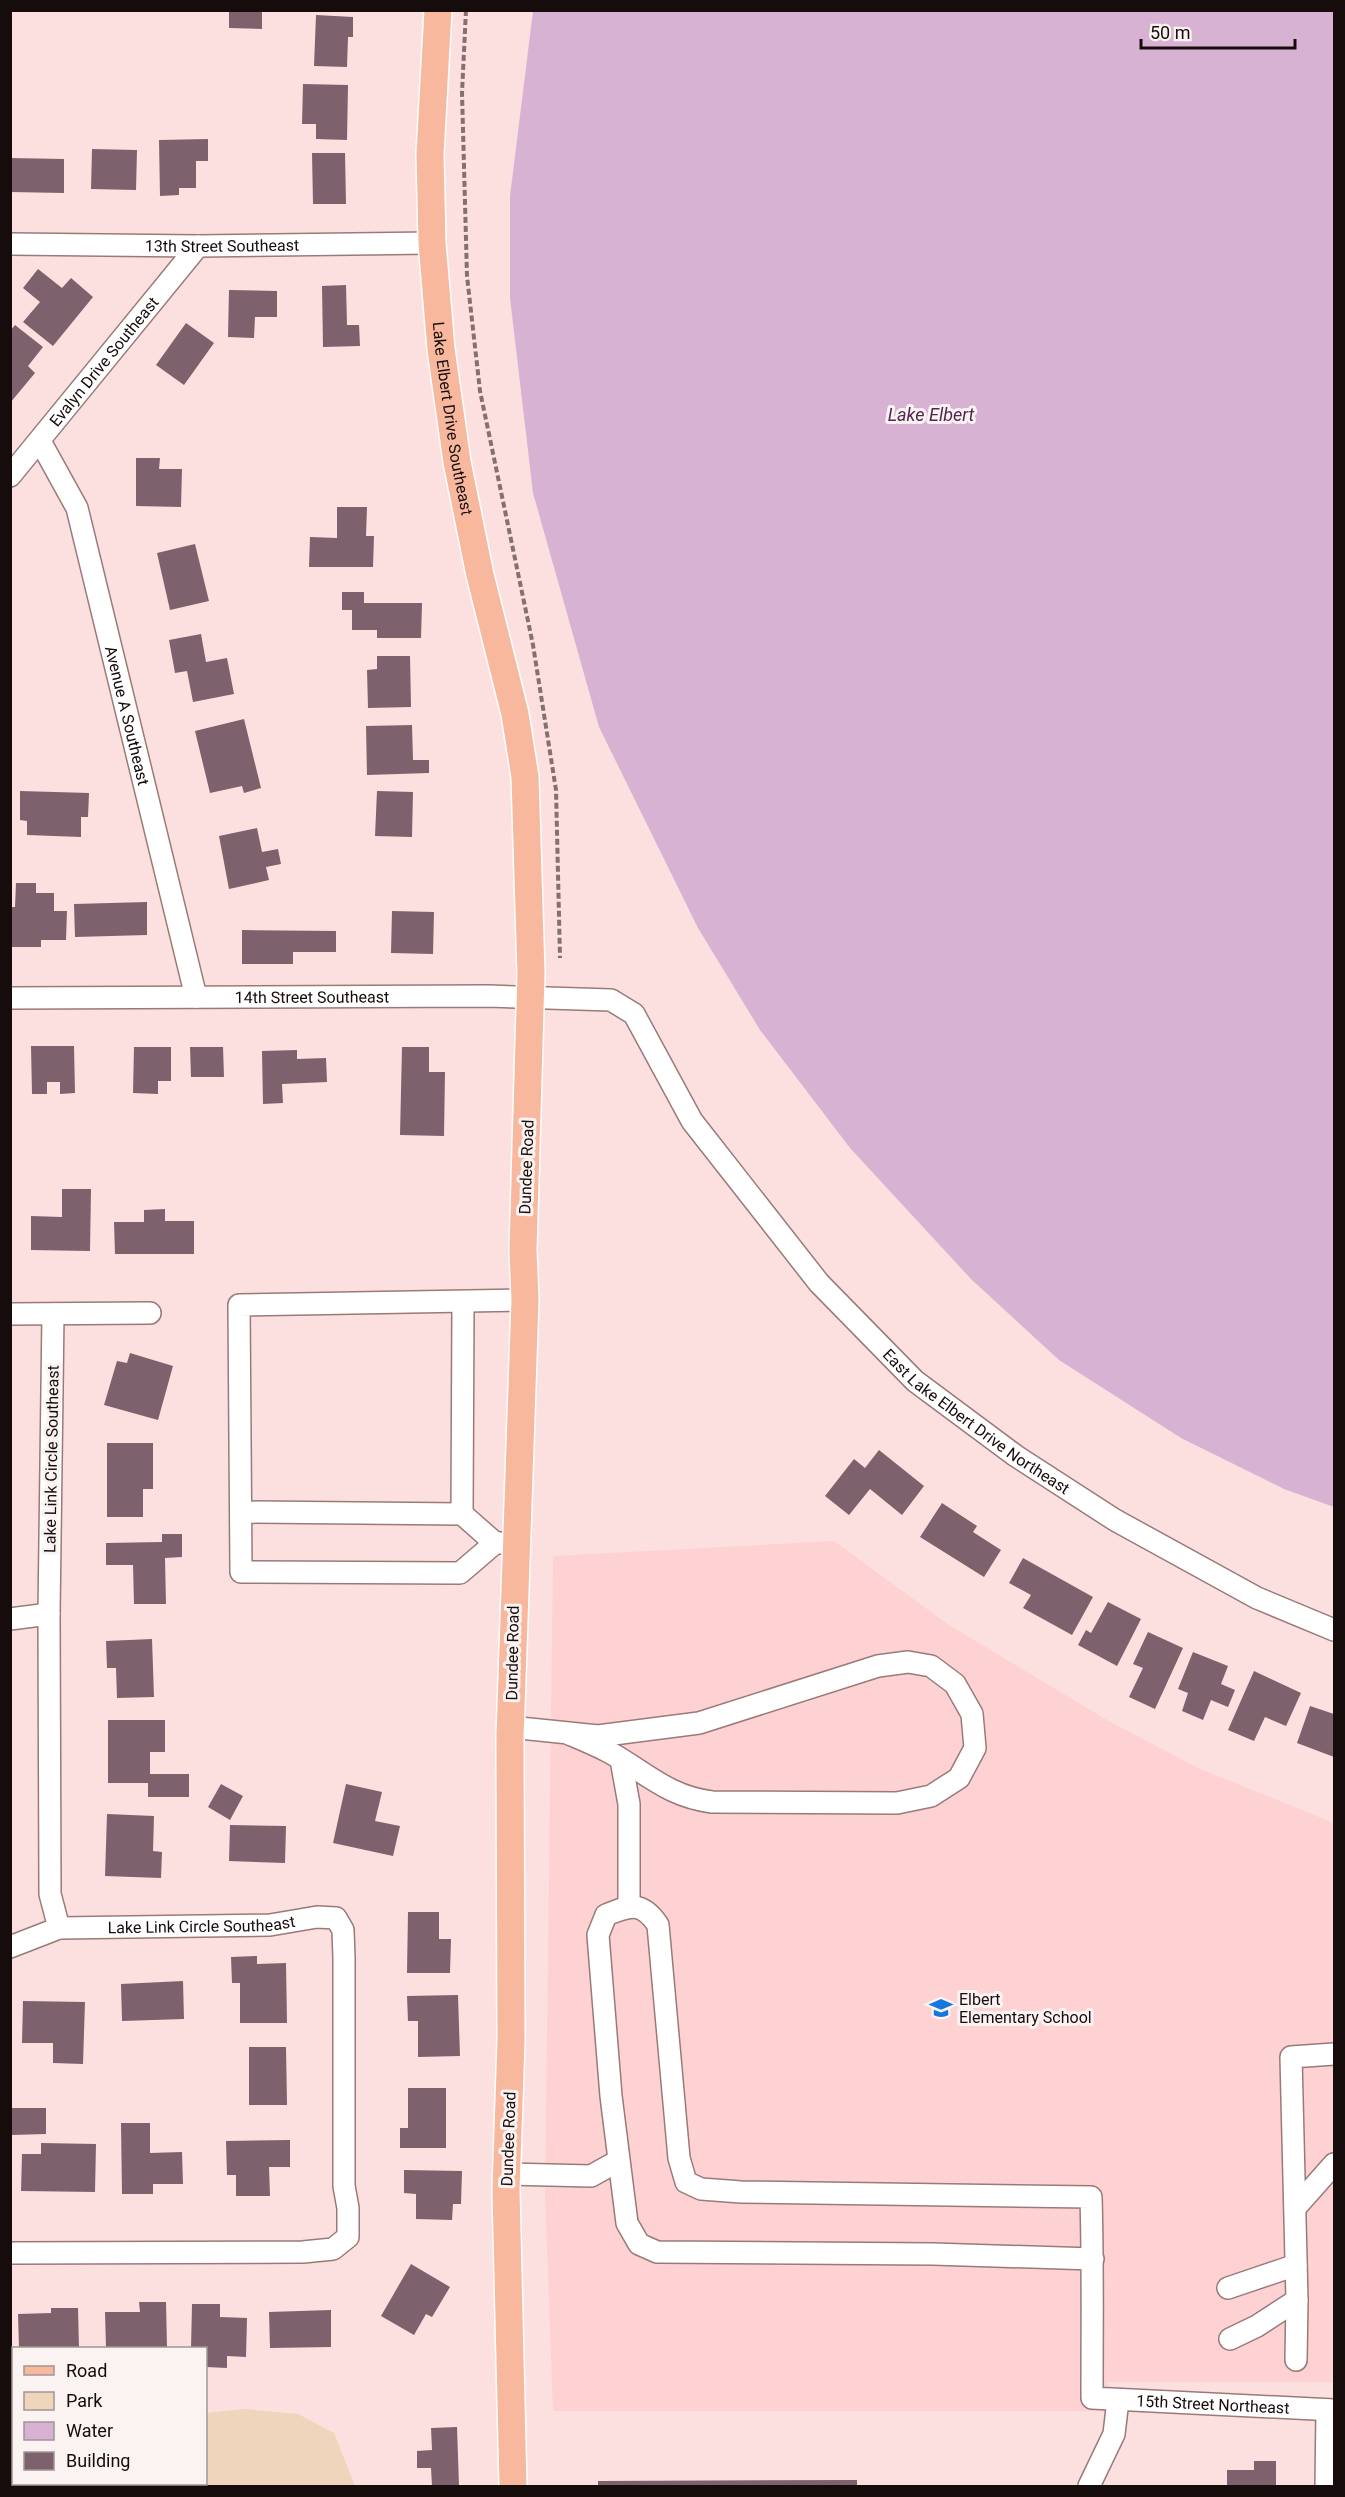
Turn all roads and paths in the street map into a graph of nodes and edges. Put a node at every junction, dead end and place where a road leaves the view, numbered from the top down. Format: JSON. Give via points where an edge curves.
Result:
{"nodes":[{"id":1,"x":438,"y":10,"type":"edge"},
{"id":2,"x":466,"y":10,"type":"edge"},
{"id":3,"x":432,"y":243,"type":"junction"},
{"id":4,"x":10,"y":244,"type":"edge"},
{"id":5,"x":198,"y":246,"type":"junction"},
{"id":6,"x":40,"y":441,"type":"junction"},
{"id":7,"x":10,"y":476,"type":"edge"},
{"id":8,"x":526,"y":820,"type":"joint"},
{"id":9,"x":560,"y":958,"type":"dead end"},
{"id":10,"x":531,"y":996,"type":"junction"},
{"id":11,"x":196,"y":997,"type":"junction"},
{"id":12,"x":10,"y":998,"type":"edge"},
{"id":13,"x":611,"y":1000,"type":"joint"},
{"id":14,"x":525,"y":1300,"type":"junction"},
{"id":15,"x":463,"y":1303,"type":"junction"},
{"id":16,"x":150,"y":1313,"type":"dead end"},
{"id":17,"x":10,"y":1314,"type":"edge"},
{"id":18,"x":53,"y":1314,"type":"junction"},
{"id":19,"x":241,"y":1512,"type":"junction"},
{"id":20,"x":462,"y":1514,"type":"junction"},
{"id":21,"x":505,"y":1543,"type":"junction"},
{"id":22,"x":49,"y":1614,"type":"junction"},
{"id":23,"x":10,"y":1619,"type":"edge"},
{"id":24,"x":1335,"y":1630,"type":"edge"},
{"id":25,"x":510,"y":1727,"type":"junction"},
{"id":26,"x":567,"y":1733,"type":"junction"},
{"id":27,"x":621,"y":1760,"type":"junction"},
{"id":28,"x":630,"y":1906,"type":"junction"},
{"id":29,"x":59,"y":1928,"type":"junction"},
{"id":30,"x":10,"y":1947,"type":"edge"},
{"id":31,"x":1335,"y":2054,"type":"edge"},
{"id":32,"x":618,"y":2161,"type":"junction"},
{"id":33,"x":1335,"y":2164,"type":"edge"},
{"id":34,"x":506,"y":2174,"type":"junction"},
{"id":35,"x":1295,"y":2208,"type":"junction"},
{"id":36,"x":10,"y":2253,"type":"edge"},
{"id":37,"x":1093,"y":2259,"type":"junction"},
{"id":38,"x":1296,"y":2265,"type":"junction"},
{"id":39,"x":1228,"y":2288,"type":"dead end"},
{"id":40,"x":1297,"y":2300,"type":"junction"},
{"id":41,"x":1230,"y":2339,"type":"dead end"},
{"id":42,"x":1296,"y":2360,"type":"dead end"},
{"id":43,"x":1118,"y":2400,"type":"junction"},
{"id":44,"x":1331,"y":2410,"type":"edge"},
{"id":45,"x":513,"y":2487,"type":"edge"},
{"id":46,"x":1089,"y":2487,"type":"edge"},
{"id":47,"x":1326,"y":2487,"type":"edge"}],
"edges":[{"from":1,"to":3,"type":"main road","name":"Lake Elbert Drive Southeast","via":[[430,154]]},
{"from":2,"to":9,"type":"path","via":[[462,93],[468,276],[480,391],[535,656],[556,790]]},
{"from":3,"to":5,"type":"street","name":"13th Street Southeast"},
{"from":3,"to":8,"type":"main road","name":"Lake Elbert Drive Southeast","via":[[441,349],[457,462],[514,714],[525,777]]},
{"from":4,"to":5,"type":"street","name":"13th Street Southeast"},
{"from":5,"to":6,"type":"street","name":"Evalyn Drive Southeast"},
{"from":6,"to":7,"type":"street","name":"Evalyn Drive Southeast"},
{"from":6,"to":11,"type":"street","name":"Avenue A Southeast","via":[[77,508]]},
{"from":8,"to":10,"type":"main road","name":"Dundee Road"},
{"from":10,"to":11,"type":"street","name":"14th Street Southeast"},
{"from":10,"to":13,"type":"street","name":"14th Street Southeast"},
{"from":10,"to":14,"type":"main road","name":"Dundee Road"},
{"from":11,"to":12,"type":"street","name":"14th Street Southeast"},
{"from":13,"to":24,"type":"street","name":"East Lake Elbert Drive Northeast","via":[[634,1014],[692,1121],[819,1283],[915,1381],[1016,1456],[1115,1520],[1257,1598]]},
{"from":14,"to":15,"type":"street"},
{"from":14,"to":21,"type":"main road","name":"Dundee Road"},
{"from":15,"to":19,"type":"street","via":[[239,1305]]},
{"from":15,"to":20,"type":"street"},
{"from":16,"to":18,"type":"street"},
{"from":17,"to":18,"type":"street"},
{"from":18,"to":22,"type":"street","name":"Lake Link Circle Southeast"},
{"from":19,"to":20,"type":"street"},
{"from":19,"to":21,"type":"street","via":[[241,1572],[460,1574]]},
{"from":20,"to":21,"type":"street"},
{"from":21,"to":25,"type":"main road","name":"Dundee Road"},
{"from":22,"to":23,"type":"street"},
{"from":22,"to":29,"type":"street","name":"Lake Link Circle Southeast","via":[[50,1894]]},
{"from":25,"to":26,"type":"street"},
{"from":25,"to":34,"type":"main road","name":"Dundee Road","via":[[511,2041]]},
{"from":26,"to":27,"type":"street"},
{"from":26,"to":27,"type":"street","via":[[598,1736],[699,1723],[878,1666],[908,1662],[931,1666],[955,1684],[972,1714],[975,1748],[959,1778],[931,1796],[897,1803],[688,1799]]},
{"from":27,"to":28,"type":"street","via":[[629,1804]]},
{"from":28,"to":32,"type":"street","via":[[606,1915],[598,1935]]},
{"from":28,"to":37,"type":"street","via":[[649,1912],[658,1925],[679,2157],[686,2182],[701,2189],[741,2192],[1091,2198]]},
{"from":29,"to":30,"type":"street"},
{"from":29,"to":36,"type":"street","name":"Lake Link Circle Southeast","via":[[270,1925],[336,1918],[343,1930],[344,2186],[348,2237],[333,2249],[303,2252]]},
{"from":31,"to":35,"type":"street","via":[[1292,2057]]},
{"from":32,"to":34,"type":"street","via":[[591,2176]]},
{"from":32,"to":37,"type":"street","via":[[627,2223],[639,2244],[657,2252]]},
{"from":33,"to":35,"type":"street"},
{"from":34,"to":45,"type":"main road","name":"Dundee Road"},
{"from":35,"to":38,"type":"street"},
{"from":37,"to":43,"type":"street","name":"15th Street Northeast","via":[[1092,2398]]},
{"from":38,"to":39,"type":"street"},
{"from":38,"to":40,"type":"street"},
{"from":40,"to":41,"type":"street"},
{"from":40,"to":42,"type":"street"},
{"from":43,"to":44,"type":"street","name":"15th Street Northeast"},
{"from":43,"to":46,"type":"street","via":[[1114,2434]]},
{"from":44,"to":47,"type":"street"}]}
